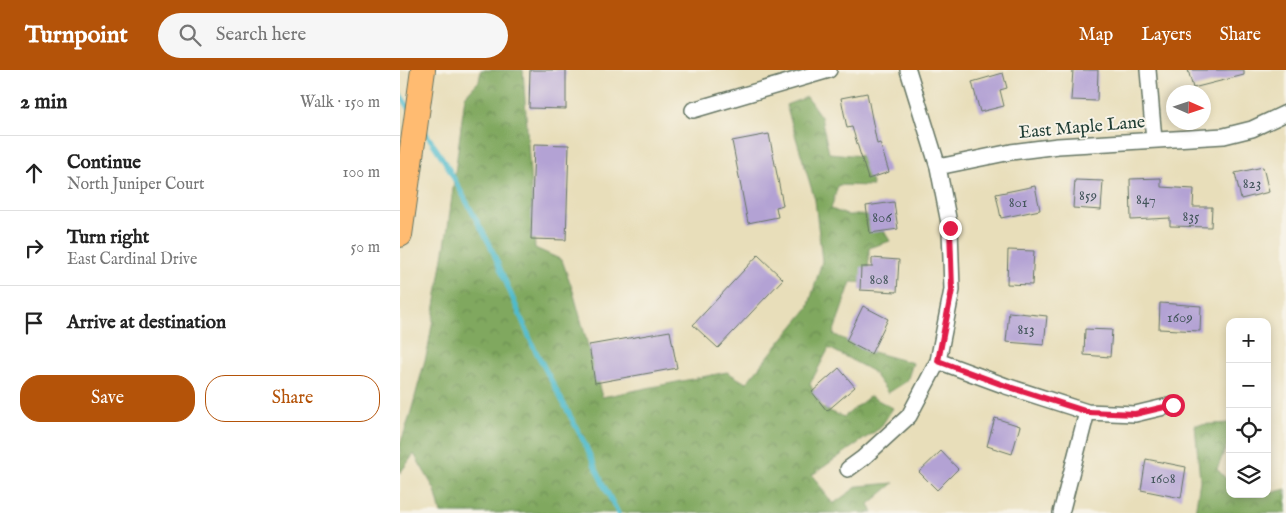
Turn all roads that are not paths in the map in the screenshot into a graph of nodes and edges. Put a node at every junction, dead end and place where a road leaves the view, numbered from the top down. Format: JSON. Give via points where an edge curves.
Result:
{"nodes":[{"id":1,"x":423,"y":70,"type":"edge"},
{"id":2,"x":829,"y":70,"type":"edge"},
{"id":3,"x":908,"y":70,"type":"edge"},
{"id":4,"x":1148,"y":70,"type":"edge"},
{"id":5,"x":693,"y":110,"type":"dead end"},
{"id":6,"x":1286,"y":114,"type":"edge"},
{"id":7,"x":1154,"y":140,"type":"junction"},
{"id":8,"x":938,"y":167,"type":"junction"},
{"id":9,"x":400,"y":235,"type":"edge"},
{"id":10,"x":938,"y":361,"type":"junction"},
{"id":11,"x":1173,"y":405,"type":"dead end"},
{"id":12,"x":1088,"y":412,"type":"junction"},
{"id":13,"x":848,"y":469,"type":"dead end"},
{"id":14,"x":1061,"y":513,"type":"edge"}],
"edges":[{"from":1,"to":9,"type":"highway"},
{"from":2,"to":5,"type":"street"},
{"from":3,"to":8,"type":"street"},
{"from":4,"to":7,"type":"street"},
{"from":6,"to":7,"type":"street","name":"East Maple Lane","via":[[1252,129],[1224,136]]},
{"from":7,"to":8,"type":"street","name":"East Maple Lane","via":[[1058,146]]},
{"from":8,"to":10,"type":"street","via":[[950,228],[952,290]]},
{"from":10,"to":12,"type":"street"},
{"from":10,"to":13,"type":"street","via":[[909,416]]},
{"from":11,"to":12,"type":"street","via":[[1135,414]]},
{"from":12,"to":14,"type":"street"}]}
